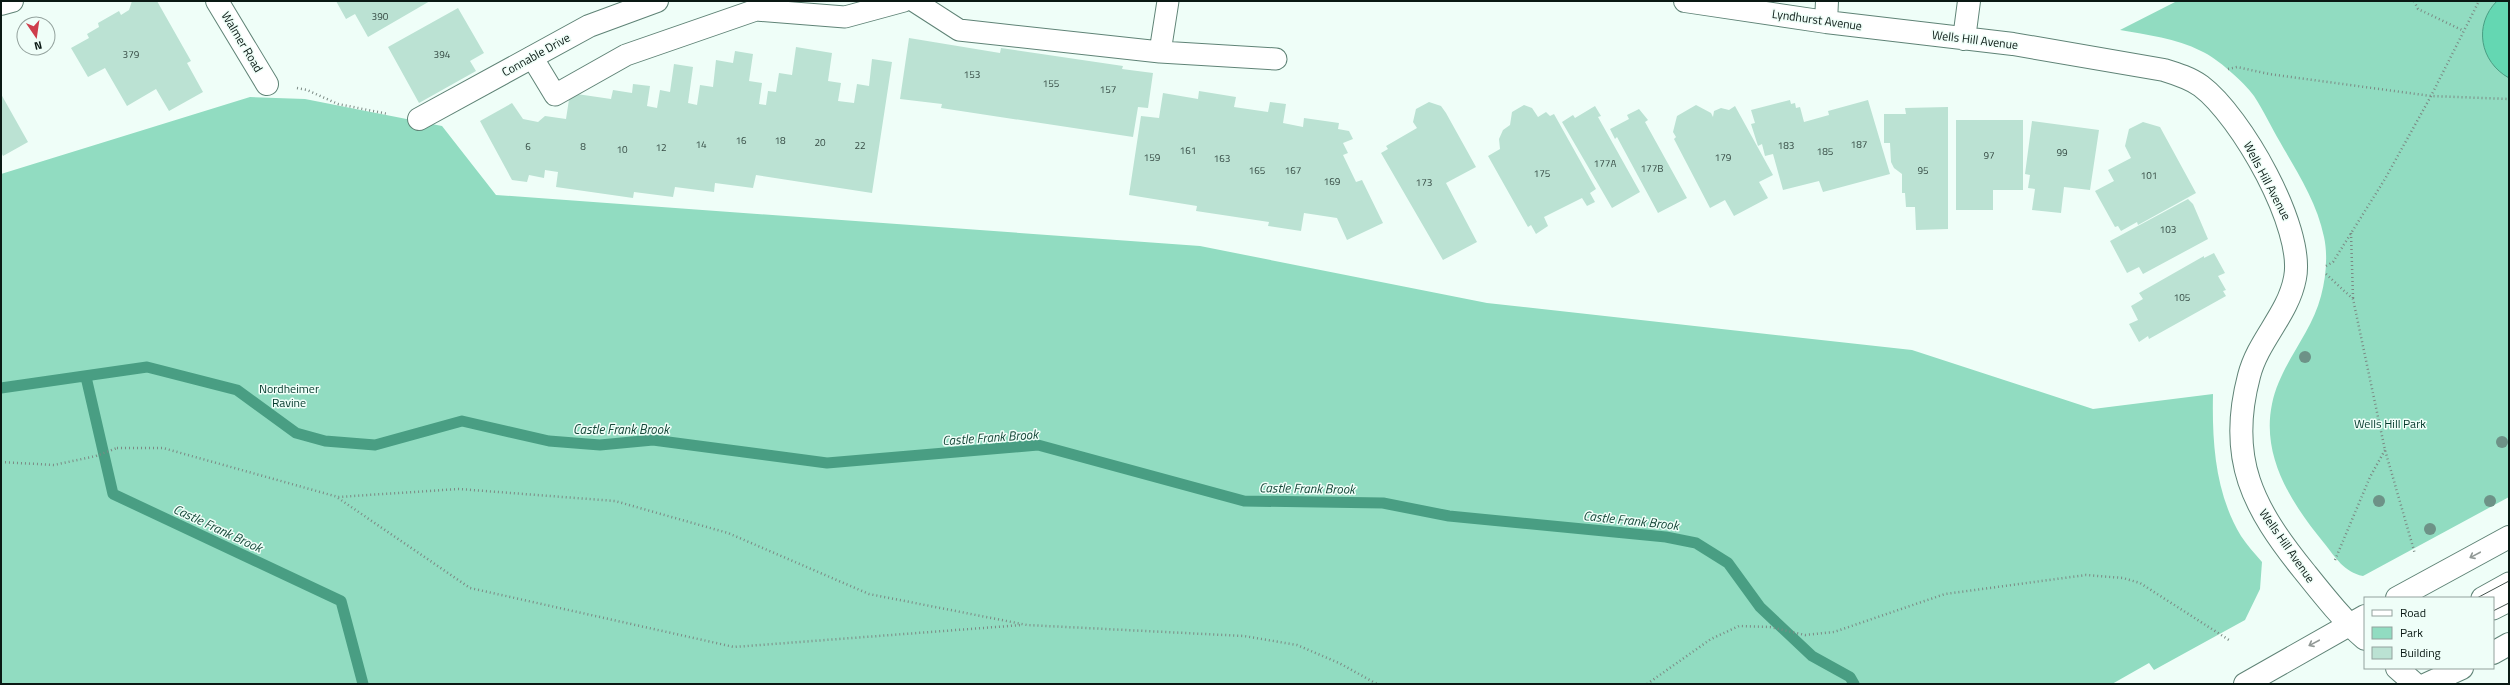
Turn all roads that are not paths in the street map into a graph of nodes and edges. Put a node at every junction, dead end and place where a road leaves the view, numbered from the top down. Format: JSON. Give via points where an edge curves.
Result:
{"nodes":[{"id":1,"x":12,"y":1,"type":"edge"},
{"id":2,"x":217,"y":1,"type":"edge"},
{"id":3,"x":657,"y":1,"type":"edge"},
{"id":4,"x":904,"y":1,"type":"edge"},
{"id":5,"x":914,"y":1,"type":"edge"},
{"id":6,"x":1168,"y":1,"type":"edge"},
{"id":7,"x":1685,"y":1,"type":"edge"},
{"id":8,"x":1969,"y":1,"type":"edge"},
{"id":9,"x":1,"y":4,"type":"edge"},
{"id":10,"x":1827,"y":11,"type":"edge"},
{"id":11,"x":1902,"y":32,"type":"joint"},
{"id":12,"x":1964,"y":40,"type":"junction"},
{"id":13,"x":1160,"y":52,"type":"junction"},
{"id":14,"x":532,"y":57,"type":"junction"},
{"id":15,"x":1276,"y":59,"type":"dead end"},
{"id":16,"x":267,"y":84,"type":"road end"},
{"id":17,"x":419,"y":119,"type":"road end"},
{"id":18,"x":2509,"y":537,"type":"edge"},
{"id":19,"x":2509,"y":583,"type":"edge"},
{"id":20,"x":2399,"y":597,"type":"edge"},
{"id":21,"x":2484,"y":597,"type":"edge"},
{"id":22,"x":2509,"y":601,"type":"edge"},
{"id":23,"x":2494,"y":608,"type":"edge"},
{"id":24,"x":2357,"y":620,"type":"edge"},
{"id":25,"x":2364,"y":637,"type":"edge"},
{"id":26,"x":2509,"y":644,"type":"edge"},
{"id":27,"x":2494,"y":652,"type":"edge"},
{"id":28,"x":2398,"y":669,"type":"edge"},
{"id":29,"x":2460,"y":669,"type":"edge"},
{"id":30,"x":2244,"y":684,"type":"edge"},
{"id":31,"x":2415,"y":684,"type":"edge"},
{"id":32,"x":2427,"y":684,"type":"edge"}],
"edges":[{"from":1,"to":9,"type":"street"},
{"from":2,"to":16,"type":"street","name":"Walmer Road"},
{"from":3,"to":14,"type":"street","name":"Connable Drive","via":[[589,26]]},
{"from":4,"to":14,"type":"lane","via":[[845,17],[756,10],[626,55],[555,95]]},
{"from":5,"to":13,"type":"lane","via":[[959,30]]},
{"from":6,"to":13,"type":"lane"},
{"from":7,"to":10,"type":"street","name":"Lyndhurst Avenue"},
{"from":8,"to":12,"type":"street"},
{"from":10,"to":11,"type":"street","name":"Lyndhurst Avenue"},
{"from":11,"to":12,"type":"street","name":"Wells Hill Avenue"},
{"from":12,"to":24,"type":"street","name":"Wells Hill Avenue","via":[[2013,44],[2164,70],[2186,77],[2201,86],[2236,124],[2289,222],[2297,259],[2288,303],[2249,374],[2241,428],[2243,455],[2250,488],[2269,525],[2324,599]]},
{"from":13,"to":15,"type":"lane"},
{"from":14,"to":17,"type":"street","name":"Connable Drive"},
{"from":18,"to":20,"type":"street","one_way":true},
{"from":19,"to":21,"type":"lane"},
{"from":22,"to":23,"type":"lane"},
{"from":24,"to":25,"type":"street","name":"Wells Hill Avenue"},
{"from":24,"to":30,"type":"street","one_way":true},
{"from":26,"to":27,"type":"street"},
{"from":28,"to":31,"type":"street"},
{"from":29,"to":32,"type":"street"}]}
